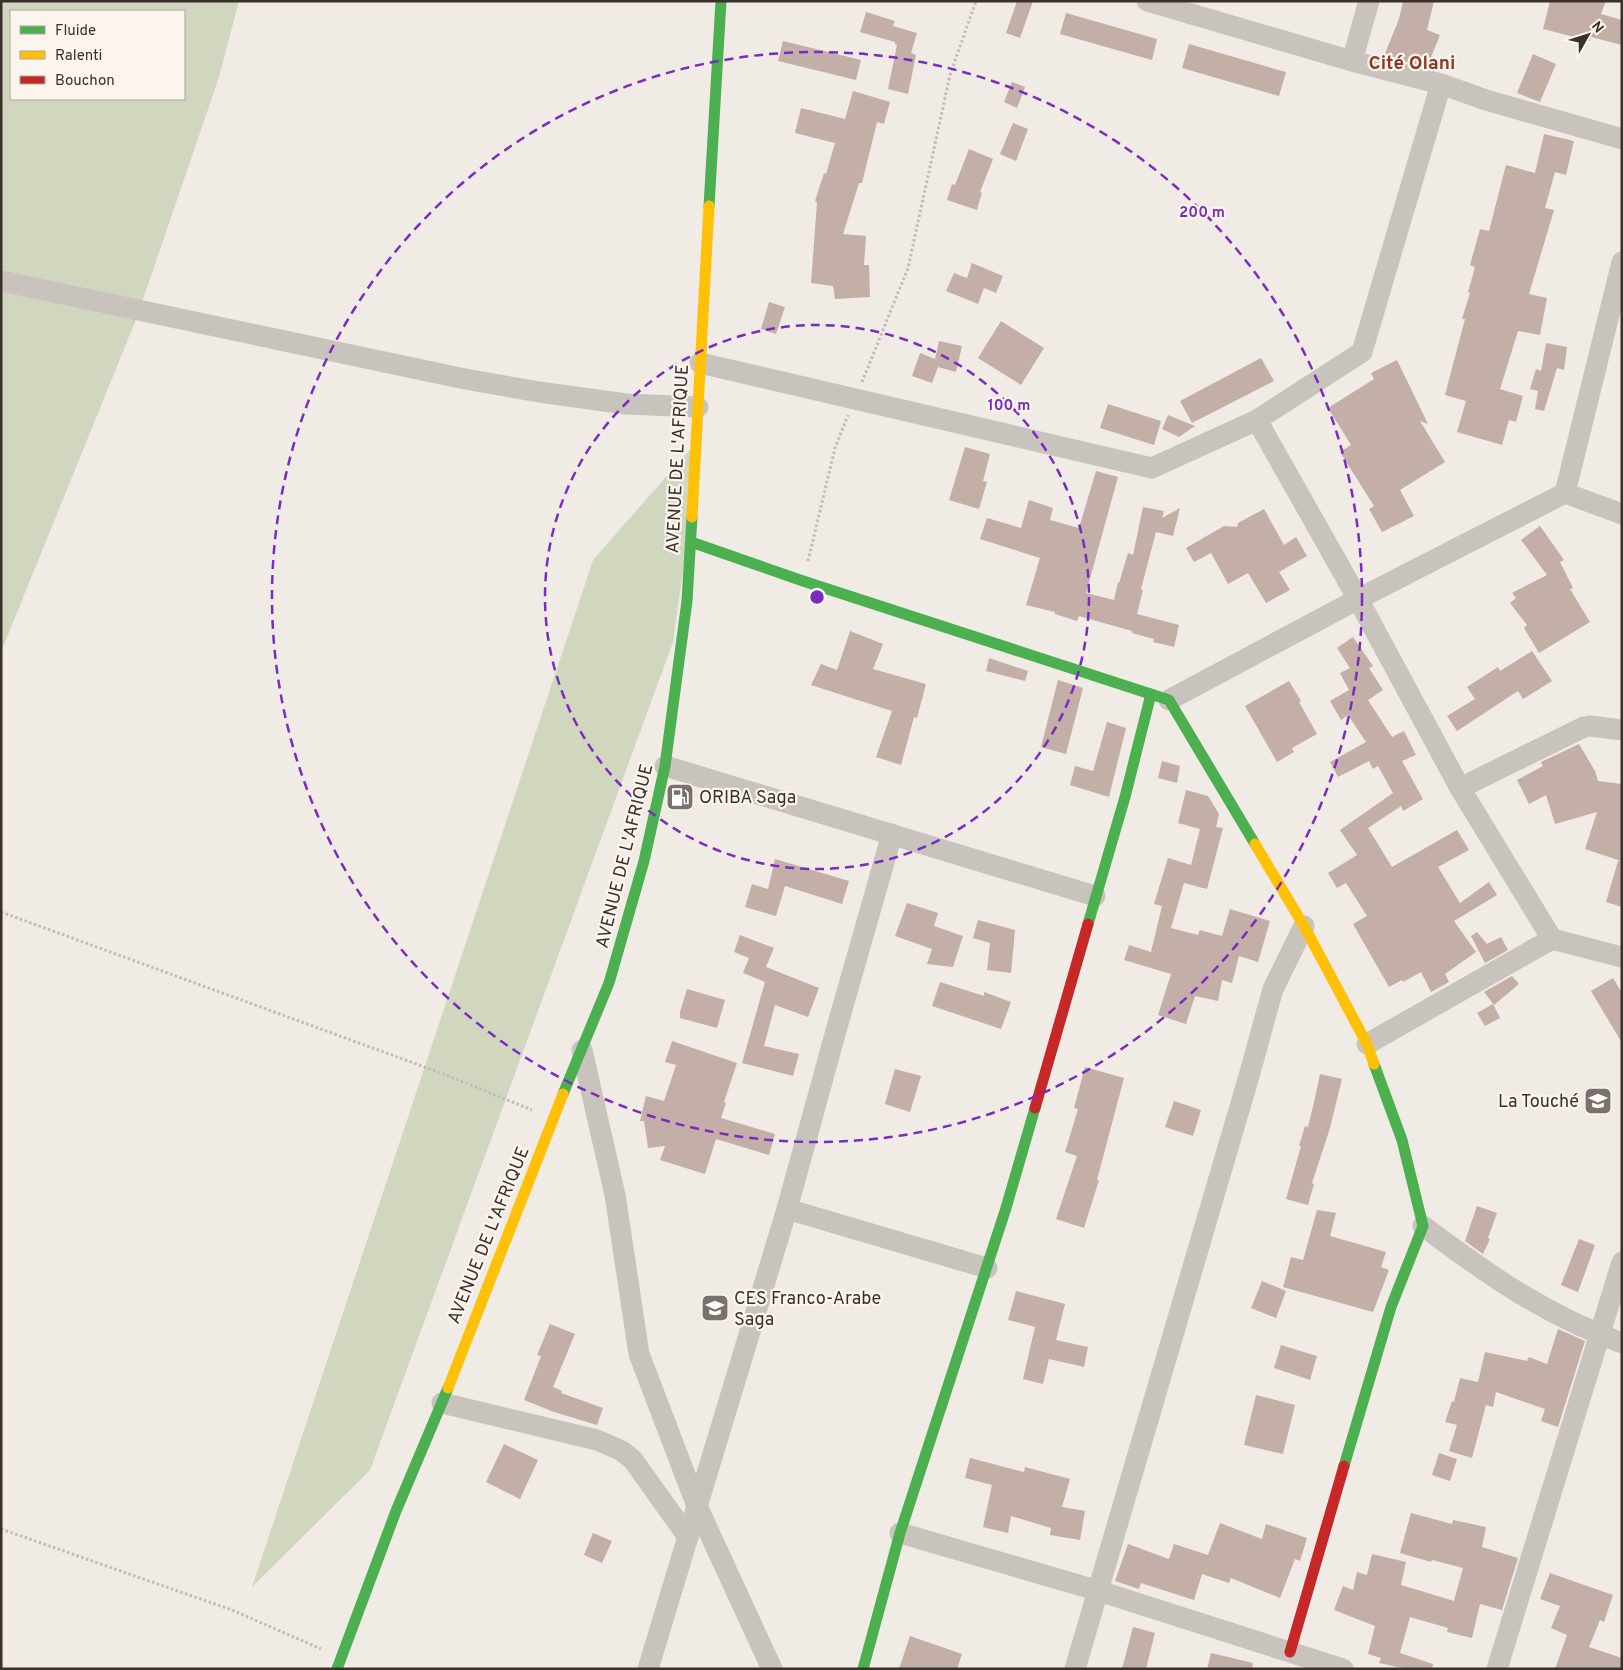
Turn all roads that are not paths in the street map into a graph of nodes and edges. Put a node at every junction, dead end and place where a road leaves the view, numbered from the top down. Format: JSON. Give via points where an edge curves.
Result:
{"nodes":[{"id":1,"x":721,"y":1,"type":"edge"},
{"id":2,"x":1147,"y":1,"type":"edge"},
{"id":3,"x":1369,"y":1,"type":"edge"},
{"id":4,"x":1352,"y":61,"type":"junction"},
{"id":5,"x":1440,"y":84,"type":"junction"},
{"id":6,"x":1622,"y":139,"type":"edge"},
{"id":7,"x":1622,"y":262,"type":"edge"},
{"id":8,"x":1,"y":281,"type":"edge"},
{"id":9,"x":1614,"y":320,"type":"edge"},
{"id":10,"x":700,"y":363,"type":"junction"},
{"id":11,"x":698,"y":407,"type":"junction"},
{"id":12,"x":1257,"y":420,"type":"junction"},
{"id":13,"x":1564,"y":493,"type":"junction"},
{"id":14,"x":1622,"y":514,"type":"edge"},
{"id":15,"x":691,"y":542,"type":"junction"},
{"id":16,"x":1358,"y":599,"type":"junction"},
{"id":17,"x":1160,"y":697,"type":"junction"},
{"id":18,"x":1622,"y":730,"type":"edge"},
{"id":19,"x":665,"y":766,"type":"junction"},
{"id":20,"x":1460,"y":788,"type":"junction"},
{"id":21,"x":892,"y":834,"type":"junction"},
{"id":22,"x":1095,"y":896,"type":"junction"},
{"id":23,"x":1304,"y":926,"type":"junction"},
{"id":24,"x":1552,"y":939,"type":"junction"},
{"id":25,"x":1622,"y":957,"type":"edge"},
{"id":26,"x":1367,"y":1044,"type":"junction"},
{"id":27,"x":582,"y":1050,"type":"junction"},
{"id":28,"x":787,"y":1209,"type":"junction"},
{"id":29,"x":1423,"y":1226,"type":"junction"},
{"id":30,"x":1622,"y":1262,"type":"edge"},
{"id":31,"x":987,"y":1268,"type":"junction"},
{"id":32,"x":1600,"y":1335,"type":"junction"},
{"id":33,"x":1622,"y":1342,"type":"edge"},
{"id":34,"x":442,"y":1403,"type":"junction"},
{"id":35,"x":697,"y":1506,"type":"junction"},
{"id":36,"x":900,"y":1533,"type":"junction"},
{"id":37,"x":688,"y":1537,"type":"junction"},
{"id":38,"x":1099,"y":1591,"type":"junction"},
{"id":39,"x":1290,"y":1652,"type":"junction"},
{"id":40,"x":338,"y":1663,"type":"edge"},
{"id":41,"x":648,"y":1669,"type":"edge"},
{"id":42,"x":772,"y":1669,"type":"edge"},
{"id":43,"x":863,"y":1669,"type":"edge"},
{"id":44,"x":1075,"y":1669,"type":"edge"},
{"id":45,"x":1344,"y":1669,"type":"edge"},
{"id":46,"x":1497,"y":1669,"type":"edge"}],
"edges":[{"from":1,"to":10,"type":"street","name":"AVENUE DE L'AFRIQUE"},
{"from":2,"to":4,"type":"street"},
{"from":3,"to":4,"type":"street"},
{"from":4,"to":5,"type":"street"},
{"from":5,"to":6,"type":"street"},
{"from":5,"to":12,"type":"street","via":[[1362,352]]},
{"from":7,"to":9,"type":"street"},
{"from":8,"to":11,"type":"street","via":[[539,392],[626,404]]},
{"from":9,"to":13,"type":"street"},
{"from":10,"to":11,"type":"street","name":"AVENUE DE L'AFRIQUE"},
{"from":10,"to":12,"type":"street","via":[[1152,468]]},
{"from":11,"to":15,"type":"street","name":"AVENUE DE L'AFRIQUE"},
{"from":12,"to":16,"type":"street"},
{"from":13,"to":14,"type":"street"},
{"from":13,"to":16,"type":"street"},
{"from":15,"to":17,"type":"street"},
{"from":15,"to":19,"type":"street","name":"AVENUE DE L'AFRIQUE","via":[[684,625]]},
{"from":16,"to":17,"type":"street"},
{"from":16,"to":20,"type":"street"},
{"from":17,"to":22,"type":"street"},
{"from":17,"to":23,"type":"street"},
{"from":18,"to":20,"type":"street","via":[[1584,727]]},
{"from":19,"to":21,"type":"street"},
{"from":19,"to":27,"type":"street","name":"AVENUE DE L'AFRIQUE","via":[[644,861],[620,947]]},
{"from":20,"to":24,"type":"street"},
{"from":21,"to":22,"type":"street"},
{"from":21,"to":28,"type":"street"},
{"from":22,"to":31,"type":"street"},
{"from":23,"to":26,"type":"street"},
{"from":23,"to":38,"type":"street","via":[[1268,1002],[1250,1076]]},
{"from":24,"to":25,"type":"street"},
{"from":24,"to":26,"type":"street"},
{"from":26,"to":29,"type":"street","via":[[1402,1140]]},
{"from":27,"to":34,"type":"street","name":"AVENUE DE L'AFRIQUE"},
{"from":27,"to":35,"type":"street","via":[[615,1195],[639,1354]]},
{"from":28,"to":31,"type":"street"},
{"from":28,"to":35,"type":"street"},
{"from":29,"to":32,"type":"street","via":[[1526,1298]]},
{"from":29,"to":39,"type":"street","via":[[1392,1306]]},
{"from":30,"to":32,"type":"street"},
{"from":31,"to":36,"type":"street"},
{"from":32,"to":33,"type":"street"},
{"from":32,"to":46,"type":"street"},
{"from":34,"to":37,"type":"street","via":[[597,1440],[622,1451],[633,1460]]},
{"from":34,"to":40,"type":"street","name":"AVENUE DE L'AFRIQUE","via":[[396,1510]]},
{"from":35,"to":37,"type":"street"},
{"from":35,"to":42,"type":"street"},
{"from":36,"to":38,"type":"street"},
{"from":36,"to":43,"type":"street"},
{"from":37,"to":41,"type":"street"},
{"from":38,"to":39,"type":"street"},
{"from":38,"to":44,"type":"street"},
{"from":39,"to":45,"type":"street"}]}
